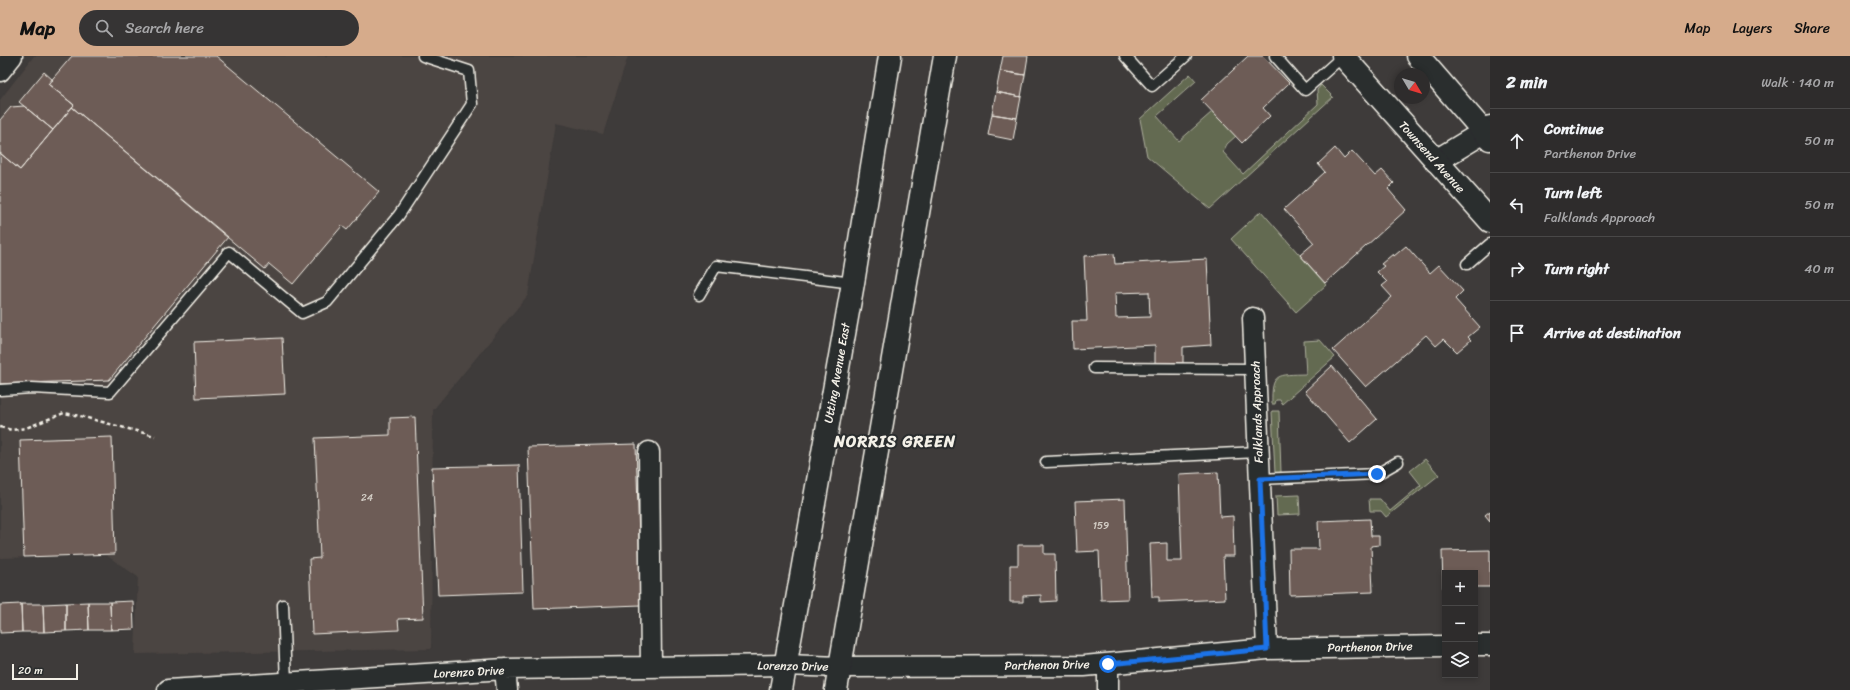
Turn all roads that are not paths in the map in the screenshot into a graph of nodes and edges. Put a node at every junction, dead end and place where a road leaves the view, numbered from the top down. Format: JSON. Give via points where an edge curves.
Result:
{"nodes":[{"id":1,"x":12,"y":56,"type":"edge"},
{"id":2,"x":423,"y":56,"type":"edge"},
{"id":3,"x":890,"y":56,"type":"edge"},
{"id":4,"x":945,"y":56,"type":"edge"},
{"id":5,"x":1125,"y":56,"type":"edge"},
{"id":6,"x":1186,"y":56,"type":"edge"},
{"id":7,"x":1275,"y":56,"type":"edge"},
{"id":8,"x":1343,"y":56,"type":"edge"},
{"id":9,"x":1418,"y":56,"type":"edge"},
{"id":10,"x":0,"y":71,"type":"edge"},
{"id":11,"x":1488,"y":133,"type":"edge"},
{"id":12,"x":1436,"y":160,"type":"junction"},
{"id":13,"x":1490,"y":221,"type":"edge"},
{"id":14,"x":1490,"y":244,"type":"edge"},
{"id":15,"x":1467,"y":264,"type":"dead end"},
{"id":16,"x":853,"y":283,"type":"junction"},
{"id":17,"x":699,"y":295,"type":"dead end"},
{"id":18,"x":1253,"y":318,"type":"dead end"},
{"id":19,"x":1094,"y":368,"type":"dead end"},
{"id":20,"x":1255,"y":369,"type":"junction"},
{"id":21,"x":0,"y":390,"type":"edge"},
{"id":22,"x":649,"y":452,"type":"dead end"},
{"id":23,"x":1259,"y":452,"type":"junction"},
{"id":24,"x":1046,"y":462,"type":"dead end"},
{"id":25,"x":1398,"y":462,"type":"dead end"},
{"id":26,"x":1260,"y":479,"type":"junction"},
{"id":27,"x":283,"y":605,"type":"dead end"},
{"id":28,"x":1478,"y":645,"type":"edge"},
{"id":29,"x":1490,"y":645,"type":"edge"},
{"id":30,"x":1442,"y":646,"type":"edge"},
{"id":31,"x":1267,"y":649,"type":"junction"},
{"id":32,"x":1108,"y":664,"type":"junction"},
{"id":33,"x":785,"y":665,"type":"junction"},
{"id":34,"x":651,"y":667,"type":"junction"},
{"id":35,"x":840,"y":667,"type":"junction"},
{"id":36,"x":505,"y":669,"type":"junction"},
{"id":37,"x":286,"y":683,"type":"junction"},
{"id":38,"x":168,"y":690,"type":"edge"},
{"id":39,"x":507,"y":690,"type":"edge"},
{"id":40,"x":781,"y":690,"type":"edge"},
{"id":41,"x":836,"y":690,"type":"edge"},
{"id":42,"x":1108,"y":690,"type":"edge"}],
"edges":[{"from":1,"to":10,"type":"street"},
{"from":2,"to":21,"type":"lane","via":[[469,71],[472,104],[399,215],[327,302],[302,313],[229,252],[110,392],[32,388]]},
{"from":3,"to":16,"type":"street","name":"Utting Avenue East"},
{"from":4,"to":35,"type":"street"},
{"from":5,"to":6,"type":"lane","via":[[1152,86]]},
{"from":7,"to":8,"type":"lane","via":[[1306,90]]},
{"from":8,"to":12,"type":"street","name":"Townsend Avenue"},
{"from":9,"to":11,"type":"street"},
{"from":11,"to":12,"type":"street"},
{"from":12,"to":13,"type":"street","name":"Townsend Avenue"},
{"from":14,"to":15,"type":"lane"},
{"from":16,"to":17,"type":"lane","via":[[716,266]]},
{"from":16,"to":33,"type":"street","name":"Utting Avenue East"},
{"from":18,"to":20,"type":"street","name":"Falklands Approach"},
{"from":19,"to":20,"type":"lane"},
{"from":20,"to":23,"type":"street","name":"Falklands Approach"},
{"from":22,"to":34,"type":"street"},
{"from":23,"to":24,"type":"lane"},
{"from":23,"to":26,"type":"street","name":"Falklands Approach"},
{"from":25,"to":26,"type":"lane","via":[[1377,474]]},
{"from":26,"to":31,"type":"street","name":"Falklands Approach"},
{"from":27,"to":37,"type":"lane"},
{"from":28,"to":29,"type":"street"},
{"from":30,"to":31,"type":"street","name":"Parthenon Drive"},
{"from":31,"to":32,"type":"street","name":"Parthenon Drive"},
{"from":32,"to":35,"type":"street","name":"Parthenon Drive"},
{"from":32,"to":42,"type":"street"},
{"from":33,"to":34,"type":"street","name":"Lorenzo Drive"},
{"from":33,"to":35,"type":"street","name":"Lorenzo Drive"},
{"from":33,"to":40,"type":"street","name":"Utting Avenue East"},
{"from":34,"to":36,"type":"street","name":"Lorenzo Drive"},
{"from":35,"to":41,"type":"street"},
{"from":36,"to":37,"type":"street","name":"Lorenzo Drive"},
{"from":36,"to":39,"type":"street"},
{"from":37,"to":38,"type":"street","name":"Lorenzo Drive"}]}
